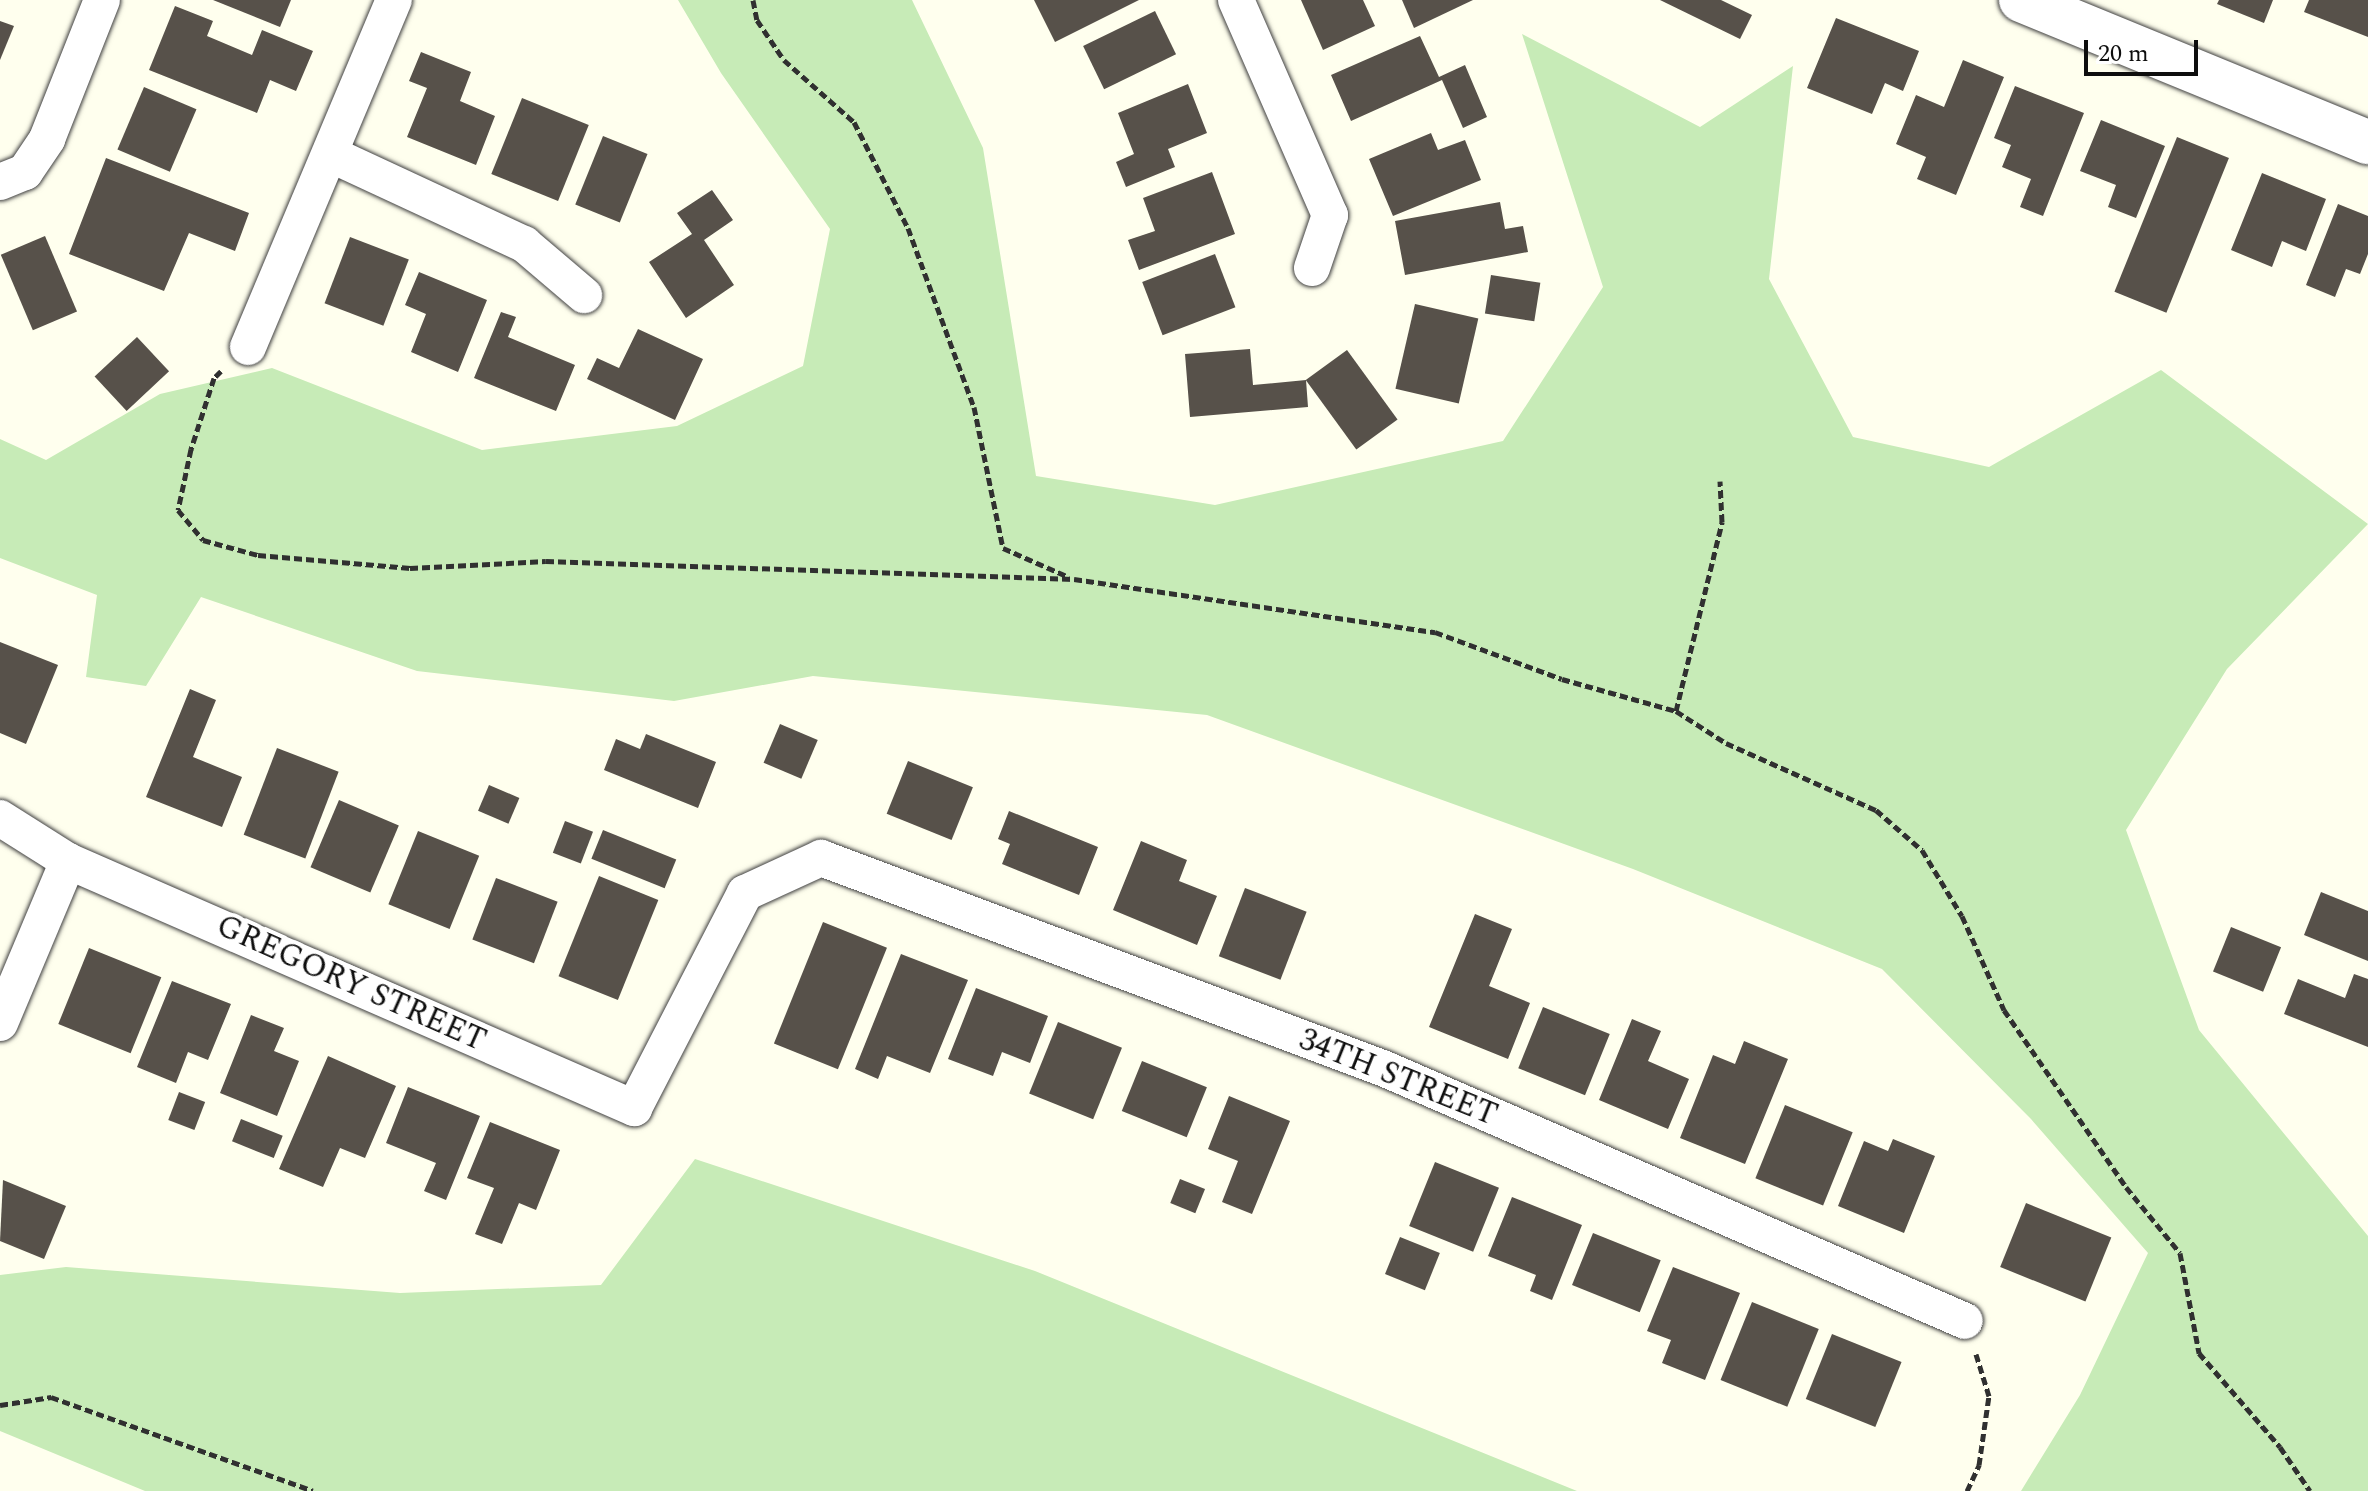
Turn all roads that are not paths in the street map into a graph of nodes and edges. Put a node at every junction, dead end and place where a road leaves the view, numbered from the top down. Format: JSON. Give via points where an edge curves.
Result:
{"nodes":[{"id":1,"x":102,"y":0,"type":"edge"},
{"id":2,"x":394,"y":0,"type":"edge"},
{"id":3,"x":1236,"y":0,"type":"edge"},
{"id":4,"x":2021,"y":0,"type":"edge"},
{"id":5,"x":2368,"y":142,"type":"edge"},
{"id":6,"x":332,"y":155,"type":"junction"},
{"id":7,"x":0,"y":182,"type":"edge"},
{"id":8,"x":1312,"y":268,"type":"dead end"},
{"id":9,"x":584,"y":295,"type":"dead end"},
{"id":10,"x":248,"y":347,"type":"road end"},
{"id":11,"x":0,"y":818,"type":"edge"},
{"id":12,"x":821,"y":858,"type":"joint"},
{"id":13,"x":68,"y":861,"type":"junction"},
{"id":14,"x":0,"y":1023,"type":"edge"},
{"id":15,"x":1965,"y":1321,"type":"road end"}],
"edges":[{"from":1,"to":7,"type":"street","via":[[47,139],[25,172]]},
{"from":2,"to":6,"type":"street"},
{"from":3,"to":8,"type":"street","via":[[1330,215]]},
{"from":4,"to":5,"type":"street"},
{"from":6,"to":9,"type":"street","via":[[524,244]]},
{"from":6,"to":10,"type":"street"},
{"from":11,"to":13,"type":"street","name":"GREGORY STREET"},
{"from":12,"to":13,"type":"street","name":"GREGORY STREET","via":[[745,893],[634,1108]]},
{"from":12,"to":15,"type":"street","name":"34TH STREET","via":[[1385,1069]]},
{"from":13,"to":14,"type":"street"}]}
